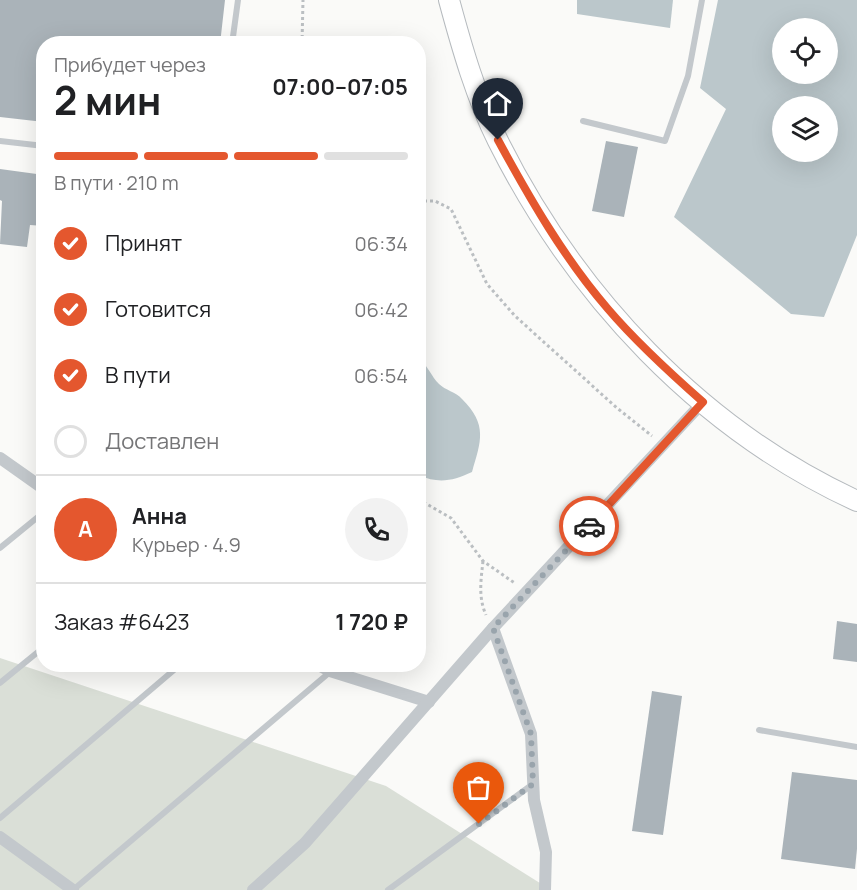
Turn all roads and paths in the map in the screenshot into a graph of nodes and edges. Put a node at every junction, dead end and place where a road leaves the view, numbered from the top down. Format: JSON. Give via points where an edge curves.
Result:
{"nodes":[{"id":1,"x":237,"y":0,"type":"edge"},
{"id":2,"x":303,"y":0,"type":"edge"},
{"id":3,"x":449,"y":0,"type":"edge"},
{"id":4,"x":702,"y":0,"type":"edge"},
{"id":5,"x":233,"y":36,"type":"edge"},
{"id":6,"x":302,"y":36,"type":"edge"},
{"id":7,"x":583,"y":121,"type":"dead end"},
{"id":8,"x":0,"y":141,"type":"edge"},
{"id":9,"x":36,"y":145,"type":"edge"},
{"id":10,"x":426,"y":201,"type":"edge"},
{"id":11,"x":703,"y":402,"type":"junction"},
{"id":12,"x":665,"y":443,"type":"junction"},
{"id":13,"x":0,"y":458,"type":"edge"},
{"id":14,"x":36,"y":483,"type":"edge"},
{"id":15,"x":857,"y":501,"type":"edge"},
{"id":16,"x":426,"y":504,"type":"edge"},
{"id":17,"x":36,"y":519,"type":"edge"},
{"id":18,"x":0,"y":548,"type":"edge"},
{"id":19,"x":483,"y":561,"type":"junction"},
{"id":20,"x":528,"y":591,"type":"junction"},
{"id":21,"x":493,"y":628,"type":"junction"},
{"id":22,"x":36,"y":654,"type":"edge"},
{"id":23,"x":172,"y":672,"type":"edge"},
{"id":24,"x":329,"y":672,"type":"edge"},
{"id":25,"x":333,"y":672,"type":"edge"},
{"id":26,"x":0,"y":683,"type":"edge"},
{"id":27,"x":429,"y":702,"type":"junction"},
{"id":28,"x":759,"y":730,"type":"dead end"},
{"id":29,"x":857,"y":747,"type":"edge"},
{"id":30,"x":533,"y":784,"type":"junction"},
{"id":31,"x":0,"y":818,"type":"edge"},
{"id":32,"x":0,"y":837,"type":"edge"},
{"id":33,"x":73,"y":890,"type":"edge"},
{"id":34,"x":253,"y":890,"type":"edge"},
{"id":35,"x":388,"y":890,"type":"edge"},
{"id":36,"x":544,"y":890,"type":"edge"}],
"edges":[{"from":1,"to":5,"type":"lane"},
{"from":2,"to":6,"type":"path"},
{"from":3,"to":11,"type":"main road","via":[[493,129],[534,204],[608,309]]},
{"from":4,"to":7,"type":"lane","via":[[688,76],[665,141]]},
{"from":8,"to":9,"type":"lane"},
{"from":10,"to":12,"type":"path","via":[[451,209],[487,284],[515,316],[617,408]]},
{"from":11,"to":12,"type":"street"},
{"from":11,"to":15,"type":"main road","via":[[756,443]]},
{"from":12,"to":20,"type":"street"},
{"from":13,"to":14,"type":"street"},
{"from":16,"to":19,"type":"path","via":[[451,518]]},
{"from":17,"to":18,"type":"lane"},
{"from":19,"to":20,"type":"path"},
{"from":19,"to":21,"type":"path","via":[[482,605]]},
{"from":20,"to":21,"type":"street"},
{"from":21,"to":27,"type":"street"},
{"from":21,"to":30,"type":"street","via":[[531,734]]},
{"from":22,"to":26,"type":"lane"},
{"from":23,"to":31,"type":"lane"},
{"from":24,"to":33,"type":"lane"},
{"from":25,"to":27,"type":"street"},
{"from":27,"to":34,"type":"street","via":[[304,843]]},
{"from":28,"to":29,"type":"lane"},
{"from":30,"to":35,"type":"lane"},
{"from":30,"to":36,"type":"street","via":[[546,852]]},
{"from":32,"to":33,"type":"street"}]}
